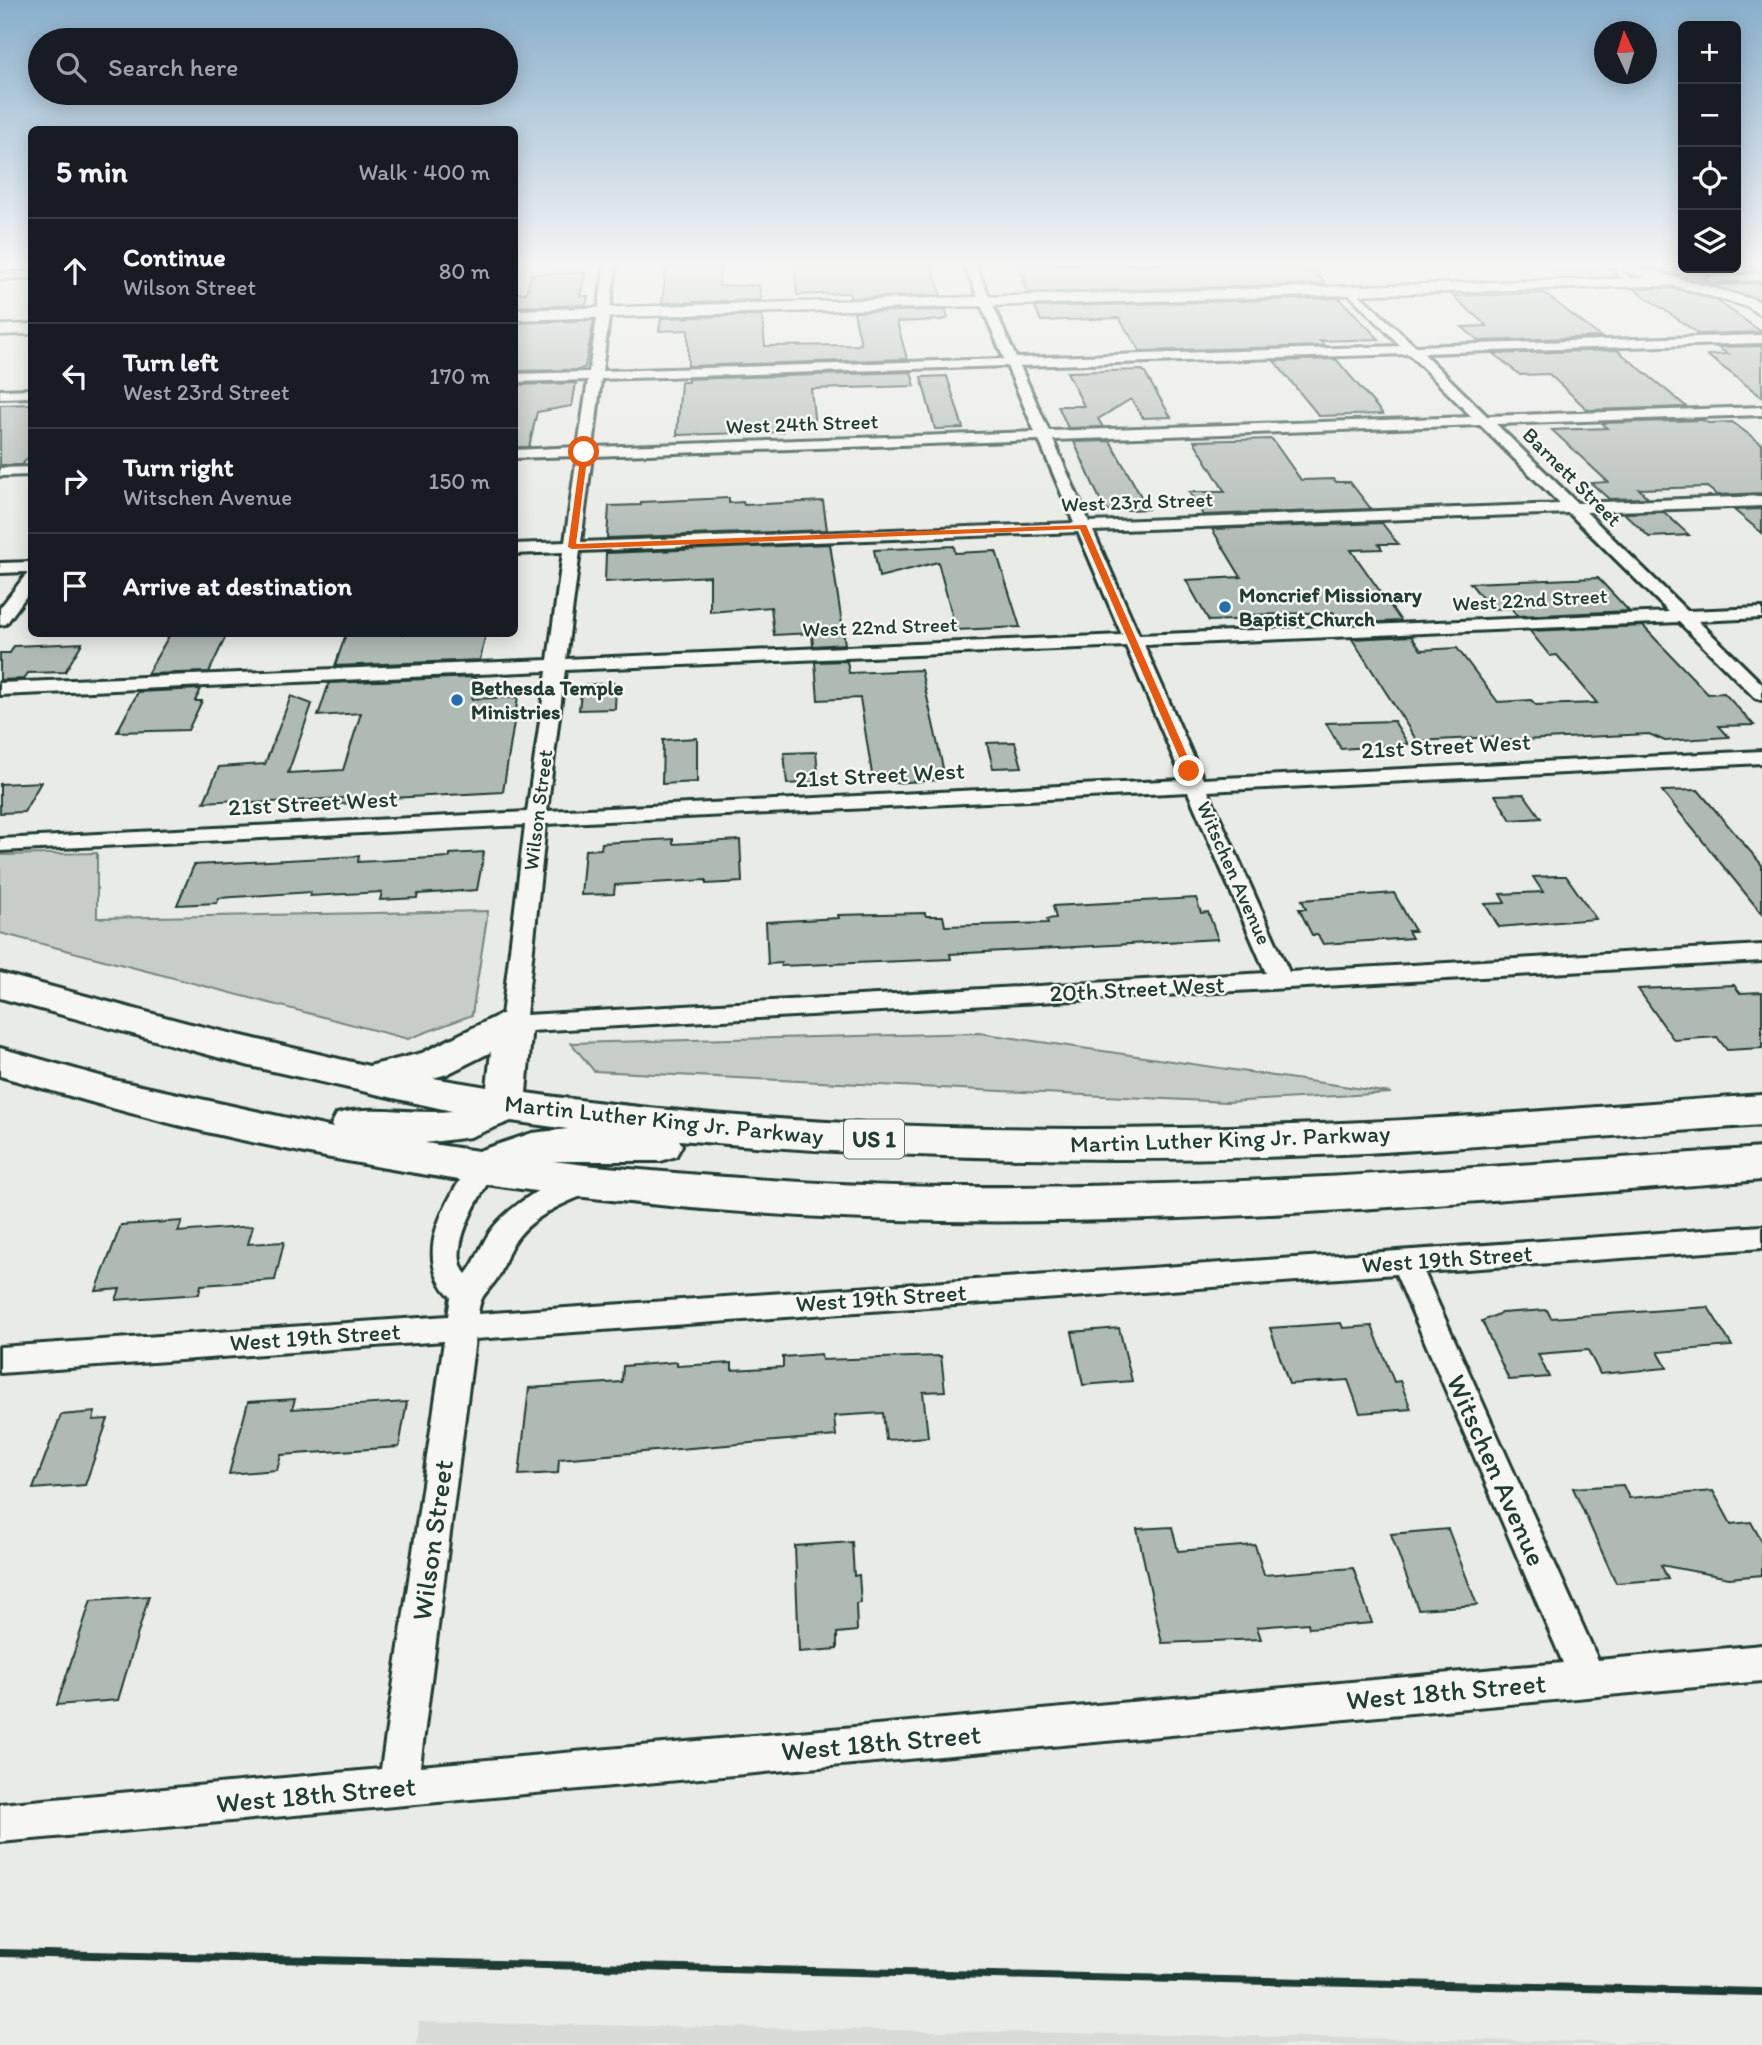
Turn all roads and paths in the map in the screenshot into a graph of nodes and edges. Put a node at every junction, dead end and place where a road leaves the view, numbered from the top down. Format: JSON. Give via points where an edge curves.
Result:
{"nodes":[{"id":1,"x":597,"y":359,"type":"edge"},
{"id":2,"x":1010,"y":359,"type":"edge"},
{"id":3,"x":1122,"y":359,"type":"edge"},
{"id":4,"x":1422,"y":359,"type":"edge"},
{"id":5,"x":1012,"y":363,"type":"junction"},
{"id":6,"x":594,"y":376,"type":"junction"},
{"id":7,"x":518,"y":378,"type":"edge"},
{"id":8,"x":28,"y":393,"type":"edge"},
{"id":9,"x":0,"y":394,"type":"edge"},
{"id":10,"x":1762,"y":411,"type":"edge"},
{"id":11,"x":1486,"y":421,"type":"junction"},
{"id":12,"x":1043,"y":436,"type":"junction"},
{"id":13,"x":584,"y":452,"type":"junction"},
{"id":14,"x":518,"y":454,"type":"edge"},
{"id":15,"x":28,"y":471,"type":"edge"},
{"id":16,"x":0,"y":472,"type":"edge"},
{"id":17,"x":1762,"y":501,"type":"edge"},
{"id":18,"x":1574,"y":508,"type":"junction"},
{"id":19,"x":1083,"y":527,"type":"junction"},
{"id":20,"x":572,"y":547,"type":"junction"},
{"id":21,"x":518,"y":549,"type":"edge"},
{"id":22,"x":28,"y":567,"type":"edge"},
{"id":23,"x":0,"y":568,"type":"edge"},
{"id":24,"x":28,"y":582,"type":"edge"},
{"id":25,"x":1762,"y":613,"type":"edge"},
{"id":26,"x":1682,"y":616,"type":"junction"},
{"id":27,"x":0,"y":620,"type":"edge"},
{"id":28,"x":1133,"y":640,"type":"junction"},
{"id":29,"x":557,"y":664,"type":"junction"},
{"id":30,"x":0,"y":689,"type":"edge"},
{"id":31,"x":1762,"y":694,"type":"edge"},
{"id":32,"x":1762,"y":757,"type":"edge"},
{"id":33,"x":1195,"y":785,"type":"junction"},
{"id":34,"x":536,"y":818,"type":"junction"},
{"id":35,"x":0,"y":845,"type":"edge"},
{"id":36,"x":1762,"y":953,"type":"edge"},
{"id":37,"x":1281,"y":981,"type":"junction"},
{"id":38,"x":0,"y":985,"type":"edge"},
{"id":39,"x":513,"y":1024,"type":"junction"},
{"id":40,"x":0,"y":1062,"type":"edge"},
{"id":41,"x":370,"y":1079,"type":"junction"},
{"id":42,"x":505,"y":1105,"type":"junction"},
{"id":43,"x":1762,"y":1110,"type":"edge"},
{"id":44,"x":220,"y":1120,"type":"junction"},
{"id":45,"x":957,"y":1143,"type":"junction"},
{"id":46,"x":1762,"y":1164,"type":"edge"},
{"id":47,"x":483,"y":1167,"type":"junction"},
{"id":48,"x":594,"y":1181,"type":"junction"},
{"id":49,"x":1762,"y":1237,"type":"edge"},
{"id":50,"x":1405,"y":1262,"type":"junction"},
{"id":51,"x":464,"y":1310,"type":"junction"},
{"id":52,"x":0,"y":1360,"type":"edge"},
{"id":53,"x":1762,"y":1662,"type":"edge"},
{"id":54,"x":1588,"y":1678,"type":"junction"},
{"id":55,"x":398,"y":1786,"type":"junction"},
{"id":56,"x":0,"y":1824,"type":"edge"}],
"edges":[{"from":1,"to":6,"type":"street","name":"Wilson Street"},
{"from":2,"to":5,"type":"street","name":"Witschen Avenue"},
{"from":3,"to":5,"type":"street"},
{"from":4,"to":11,"type":"street","name":"Barnett Street"},
{"from":5,"to":6,"type":"street"},
{"from":5,"to":12,"type":"street","name":"Witschen Avenue"},
{"from":6,"to":7,"type":"street"},
{"from":6,"to":13,"type":"street","name":"Wilson Street"},
{"from":8,"to":9,"type":"street"},
{"from":10,"to":11,"type":"street","name":"West 24th Street"},
{"from":11,"to":12,"type":"street","name":"West 24th Street"},
{"from":11,"to":18,"type":"street","name":"Barnett Street"},
{"from":12,"to":13,"type":"street","name":"West 24th Street"},
{"from":12,"to":19,"type":"street","name":"Witschen Avenue"},
{"from":13,"to":14,"type":"street","name":"West 24th Street"},
{"from":13,"to":20,"type":"street","name":"Wilson Street"},
{"from":15,"to":16,"type":"street"},
{"from":17,"to":18,"type":"street","name":"West 23rd Street"},
{"from":18,"to":19,"type":"street","name":"West 23rd Street"},
{"from":18,"to":26,"type":"street","name":"Barnett Street"},
{"from":19,"to":20,"type":"street","name":"West 23rd Street"},
{"from":19,"to":28,"type":"street","name":"Witschen Avenue"},
{"from":20,"to":21,"type":"street","name":"West 23rd Street"},
{"from":20,"to":29,"type":"street","name":"Wilson Street"},
{"from":22,"to":23,"type":"street"},
{"from":24,"to":27,"type":"street"},
{"from":25,"to":26,"type":"street","name":"West 22nd Street"},
{"from":26,"to":28,"type":"street","name":"West 22nd Street"},
{"from":26,"to":31,"type":"street","name":"Barnett Street"},
{"from":28,"to":29,"type":"street","name":"West 22nd Street"},
{"from":28,"to":33,"type":"street","name":"Witschen Avenue"},
{"from":29,"to":30,"type":"street","name":"West 22nd Street"},
{"from":29,"to":34,"type":"street","name":"Wilson Street"},
{"from":32,"to":33,"type":"street","name":"21st Street West"},
{"from":33,"to":34,"type":"street","name":"21st Street West"},
{"from":33,"to":37,"type":"street","name":"Witschen Avenue"},
{"from":34,"to":35,"type":"street","name":"21st Street West"},
{"from":34,"to":39,"type":"street","name":"Wilson Street"},
{"from":36,"to":37,"type":"street","name":"20th Street West"},
{"from":37,"to":39,"type":"street","name":"20th Street West"},
{"from":38,"to":41,"type":"highway","name":"Martin Luther King Jr. Parkway","number":"US 1","via":[[237,1050]]},
{"from":39,"to":41,"type":"highway","via":[[433,1064]]},
{"from":39,"to":42,"type":"highway"},
{"from":40,"to":44,"type":"highway"},
{"from":41,"to":42,"type":"highway","name":"Martin Luther King Jr. Parkway","number":"US 1"},
{"from":42,"to":44,"type":"highway","via":[[490,1116],[438,1128]]},
{"from":42,"to":45,"type":"highway","name":"Martin Luther King Jr. Parkway","number":"US 1","via":[[739,1130]]},
{"from":43,"to":45,"type":"highway","name":"Martin Luther King Jr. Parkway","number":"US 1","via":[[1312,1140],[1106,1146]]},
{"from":44,"to":47,"type":"highway"},
{"from":45,"to":47,"type":"highway","via":[[553,1145],[520,1150]]},
{"from":46,"to":48,"type":"highway","via":[[1380,1191],[1060,1203],[816,1199]]},
{"from":47,"to":48,"type":"highway"},
{"from":47,"to":51,"type":"street","via":[[455,1216],[447,1249],[448,1274]]},
{"from":48,"to":51,"type":"street","via":[[569,1187],[521,1217],[500,1240]]},
{"from":49,"to":50,"type":"street","name":"West 19th Street"},
{"from":50,"to":51,"type":"street","name":"West 19th Street"},
{"from":50,"to":54,"type":"street","name":"Witschen Avenue"},
{"from":51,"to":52,"type":"street","name":"West 19th Street"},
{"from":51,"to":55,"type":"street","name":"Wilson Street"},
{"from":53,"to":54,"type":"street","name":"West 18th Street"},
{"from":54,"to":55,"type":"street","name":"West 18th Street"},
{"from":55,"to":56,"type":"street","name":"West 18th Street"}]}
